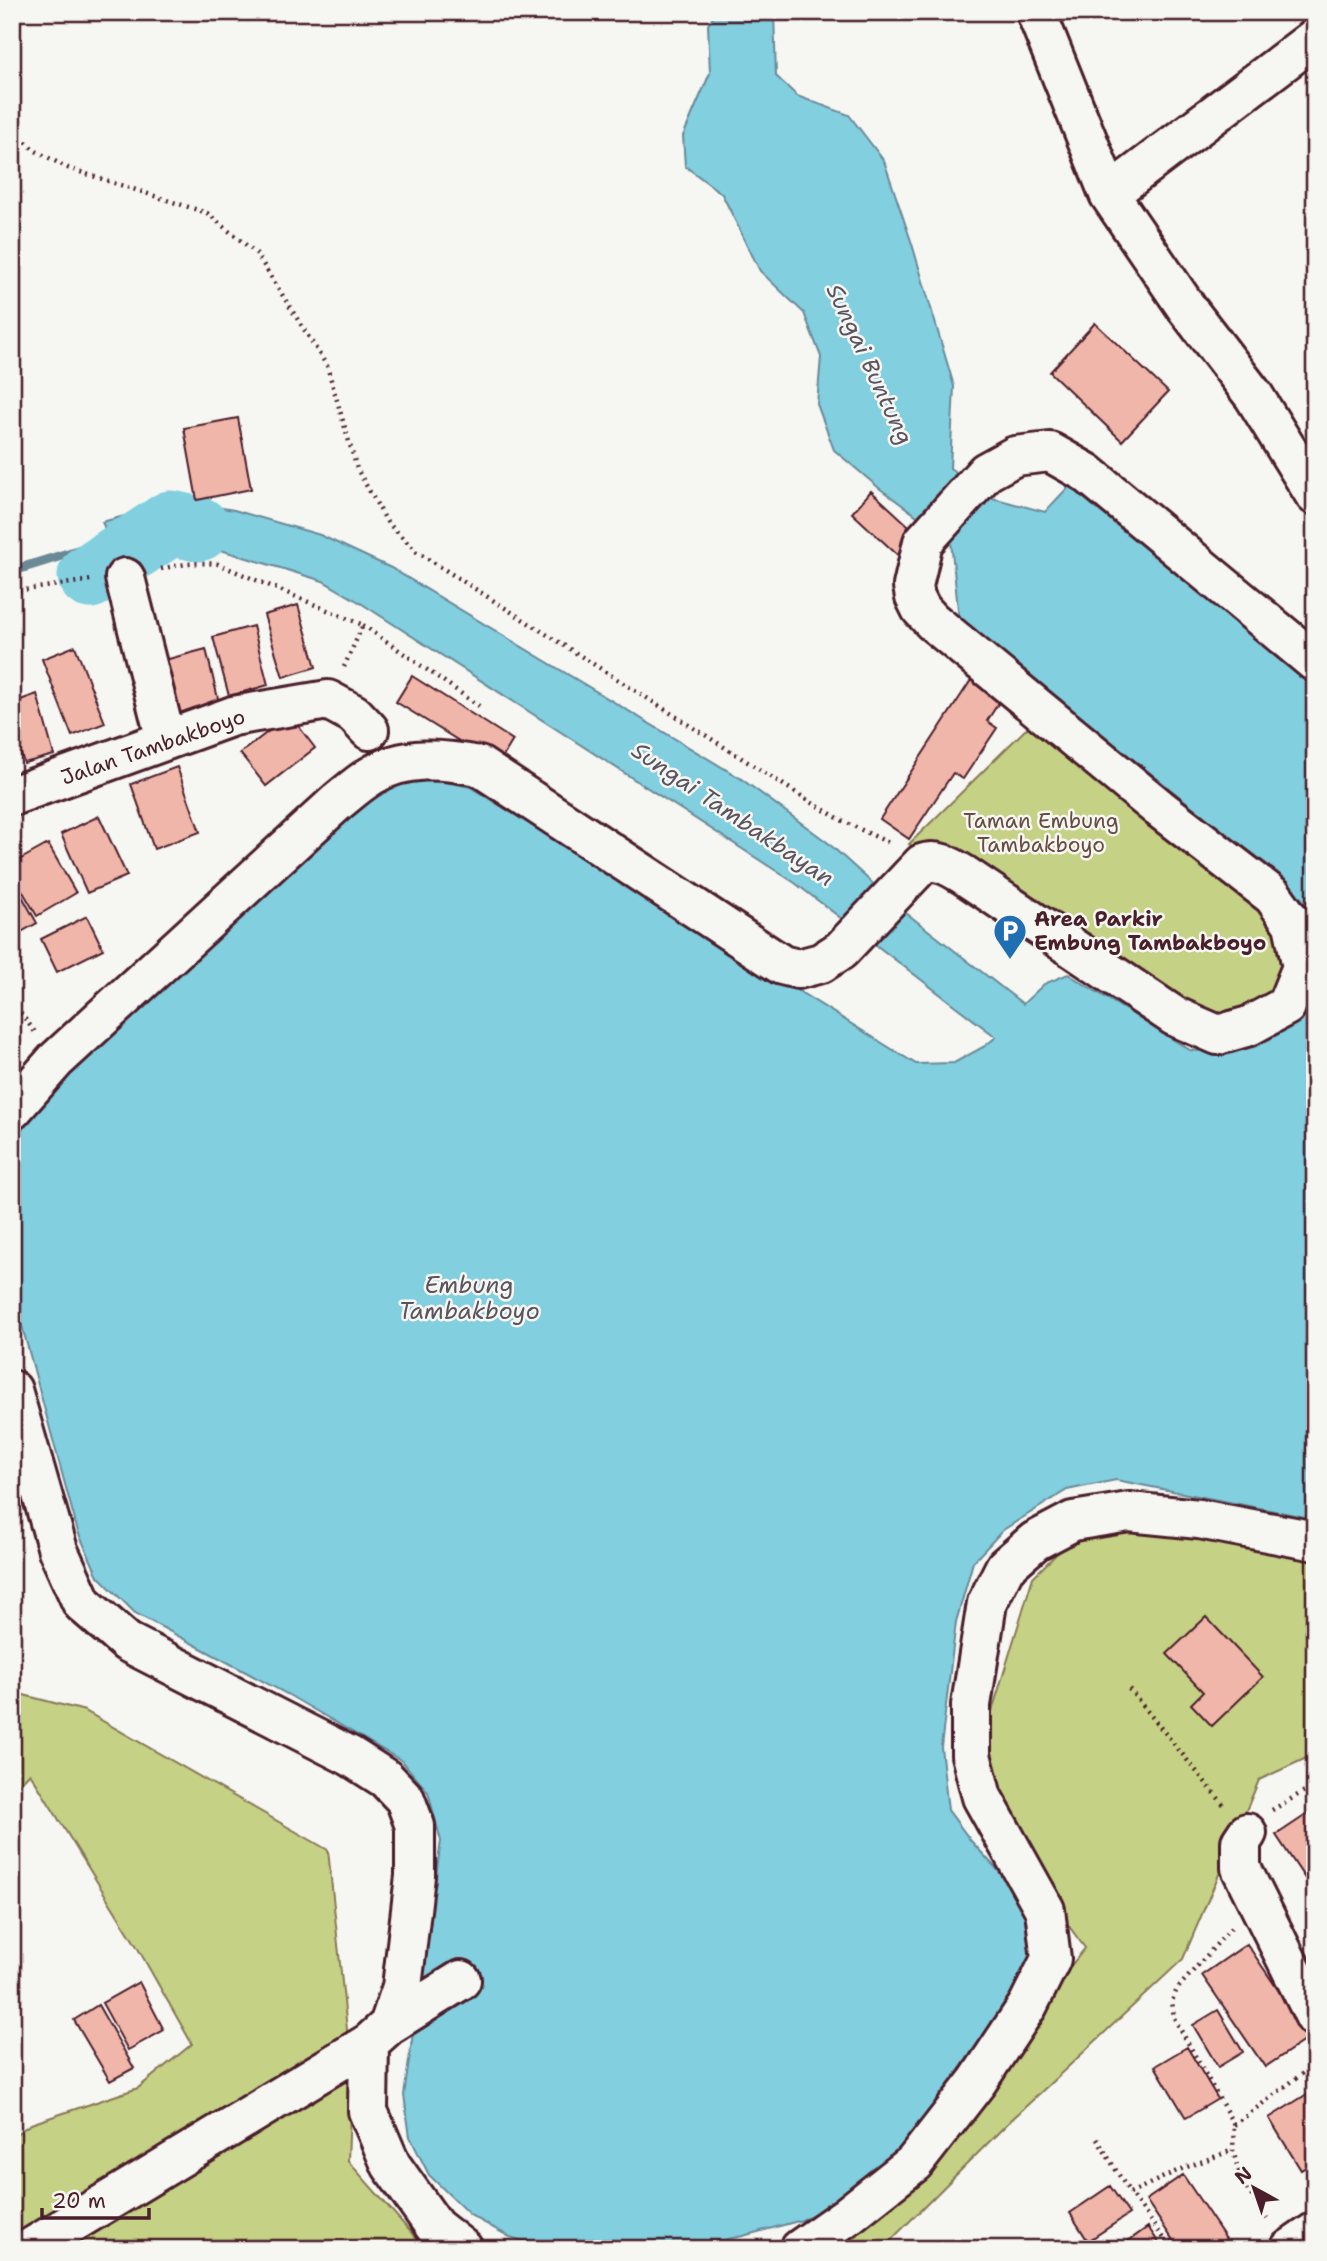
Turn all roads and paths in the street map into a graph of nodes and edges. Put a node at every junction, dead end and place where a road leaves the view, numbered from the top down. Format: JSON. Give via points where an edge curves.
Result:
{"nodes":[{"id":1,"x":1036,"y":12,"type":"edge"},
{"id":2,"x":1315,"y":38,"type":"edge"},
{"id":3,"x":12,"y":126,"type":"edge"},
{"id":4,"x":1108,"y":194,"type":"junction"},
{"id":5,"x":1315,"y":495,"type":"edge"},
{"id":6,"x":125,"y":578,"type":"junction"},
{"id":7,"x":12,"y":592,"type":"edge"},
{"id":8,"x":363,"y":625,"type":"junction"},
{"id":9,"x":1315,"y":662,"type":"edge"},
{"id":10,"x":328,"y":700,"type":"junction"},
{"id":11,"x":479,"y":706,"type":"dead end"},
{"id":12,"x":369,"y":730,"type":"dead end"},
{"id":13,"x":166,"y":740,"type":"junction"},
{"id":14,"x":12,"y":796,"type":"edge"},
{"id":15,"x":910,"y":856,"type":"junction"},
{"id":16,"x":12,"y":1110,"type":"edge"},
{"id":17,"x":12,"y":1390,"type":"edge"},
{"id":18,"x":1315,"y":1541,"type":"edge"},
{"id":19,"x":1129,"y":1689,"type":"dead end"},
{"id":20,"x":1315,"y":1785,"type":"edge"},
{"id":21,"x":1247,"y":1833,"type":"junction"},
{"id":22,"x":1256,"y":1899,"type":"junction"},
{"id":23,"x":461,"y":1980,"type":"dead end"},
{"id":24,"x":1315,"y":2017,"type":"edge"},
{"id":25,"x":379,"y":2034,"type":"junction"},
{"id":26,"x":1315,"y":2064,"type":"edge"},
{"id":27,"x":1234,"y":2125,"type":"junction"},
{"id":28,"x":1097,"y":2139,"type":"dead end"},
{"id":29,"x":1233,"y":2150,"type":"junction"},
{"id":30,"x":1130,"y":2193,"type":"junction"},
{"id":31,"x":1315,"y":2232,"type":"edge"},
{"id":32,"x":1280,"y":2235,"type":"edge"},
{"id":33,"x":29,"y":2249,"type":"edge"},
{"id":34,"x":463,"y":2249,"type":"edge"},
{"id":35,"x":800,"y":2249,"type":"edge"},
{"id":36,"x":1172,"y":2249,"type":"edge"}],
"edges":[{"from":1,"to":4,"type":"street"},
{"from":2,"to":4,"type":"street"},
{"from":3,"to":15,"type":"path","via":[[34,150],[68,168],[207,213],[256,253],[327,366],[357,469],[387,522],[417,552],[809,801]]},
{"from":4,"to":5,"type":"street","via":[[1254,396]]},
{"from":6,"to":7,"type":"path"},
{"from":6,"to":8,"type":"path","via":[[179,564],[218,564]]},
{"from":6,"to":13,"type":"street"},
{"from":8,"to":10,"type":"path"},
{"from":8,"to":11,"type":"path"},
{"from":9,"to":15,"type":"street","via":[[1087,473],[1050,452],[1015,456],[986,472],[923,542],[913,586],[921,609],[1159,808],[1273,896],[1293,924],[1302,967],[1286,1006],[1249,1027],[1218,1035],[1174,1016],[947,865]]},
{"from":10,"to":12,"type":"street","via":[[354,714]]},
{"from":10,"to":13,"type":"street","name":"Jalan Tambakboyo","via":[[233,716]]},
{"from":13,"to":14,"type":"street","name":"Jalan Tambakboyo"},
{"from":15,"to":16,"type":"street","via":[[841,950],[821,963],[798,969],[782,965],[479,766],[426,760],[395,765],[372,775],[336,803],[56,1060]]},
{"from":17,"to":25,"type":"street","via":[[58,1549],[82,1603],[127,1643],[350,1756],[386,1779],[405,1799],[415,1826],[415,1876],[402,1987]]},
{"from":18,"to":35,"type":"street","via":[[1199,1519],[1129,1512],[1073,1521],[1035,1541],[1005,1567],[987,1603],[971,1705],[971,1755],[982,1797],[1045,1910],[1051,1959],[1028,2005],[977,2082],[914,2163]]},
{"from":19,"to":21,"type":"path"},
{"from":20,"to":21,"type":"path","via":[[1254,1820]]},
{"from":21,"to":22,"type":"street","via":[[1241,1842],[1241,1868]]},
{"from":22,"to":24,"type":"street"},
{"from":22,"to":27,"type":"path","via":[[1177,1989],[1172,2001],[1181,2034]]},
{"from":23,"to":25,"type":"street"},
{"from":25,"to":33,"type":"street"},
{"from":25,"to":34,"type":"street","via":[[368,2112],[391,2165],[435,2227]]},
{"from":26,"to":27,"type":"path"},
{"from":27,"to":29,"type":"path"},
{"from":28,"to":30,"type":"path"},
{"from":29,"to":30,"type":"path"},
{"from":29,"to":32,"type":"path","via":[[1244,2184]]},
{"from":30,"to":36,"type":"path"},
{"from":31,"to":32,"type":"street"}]}
